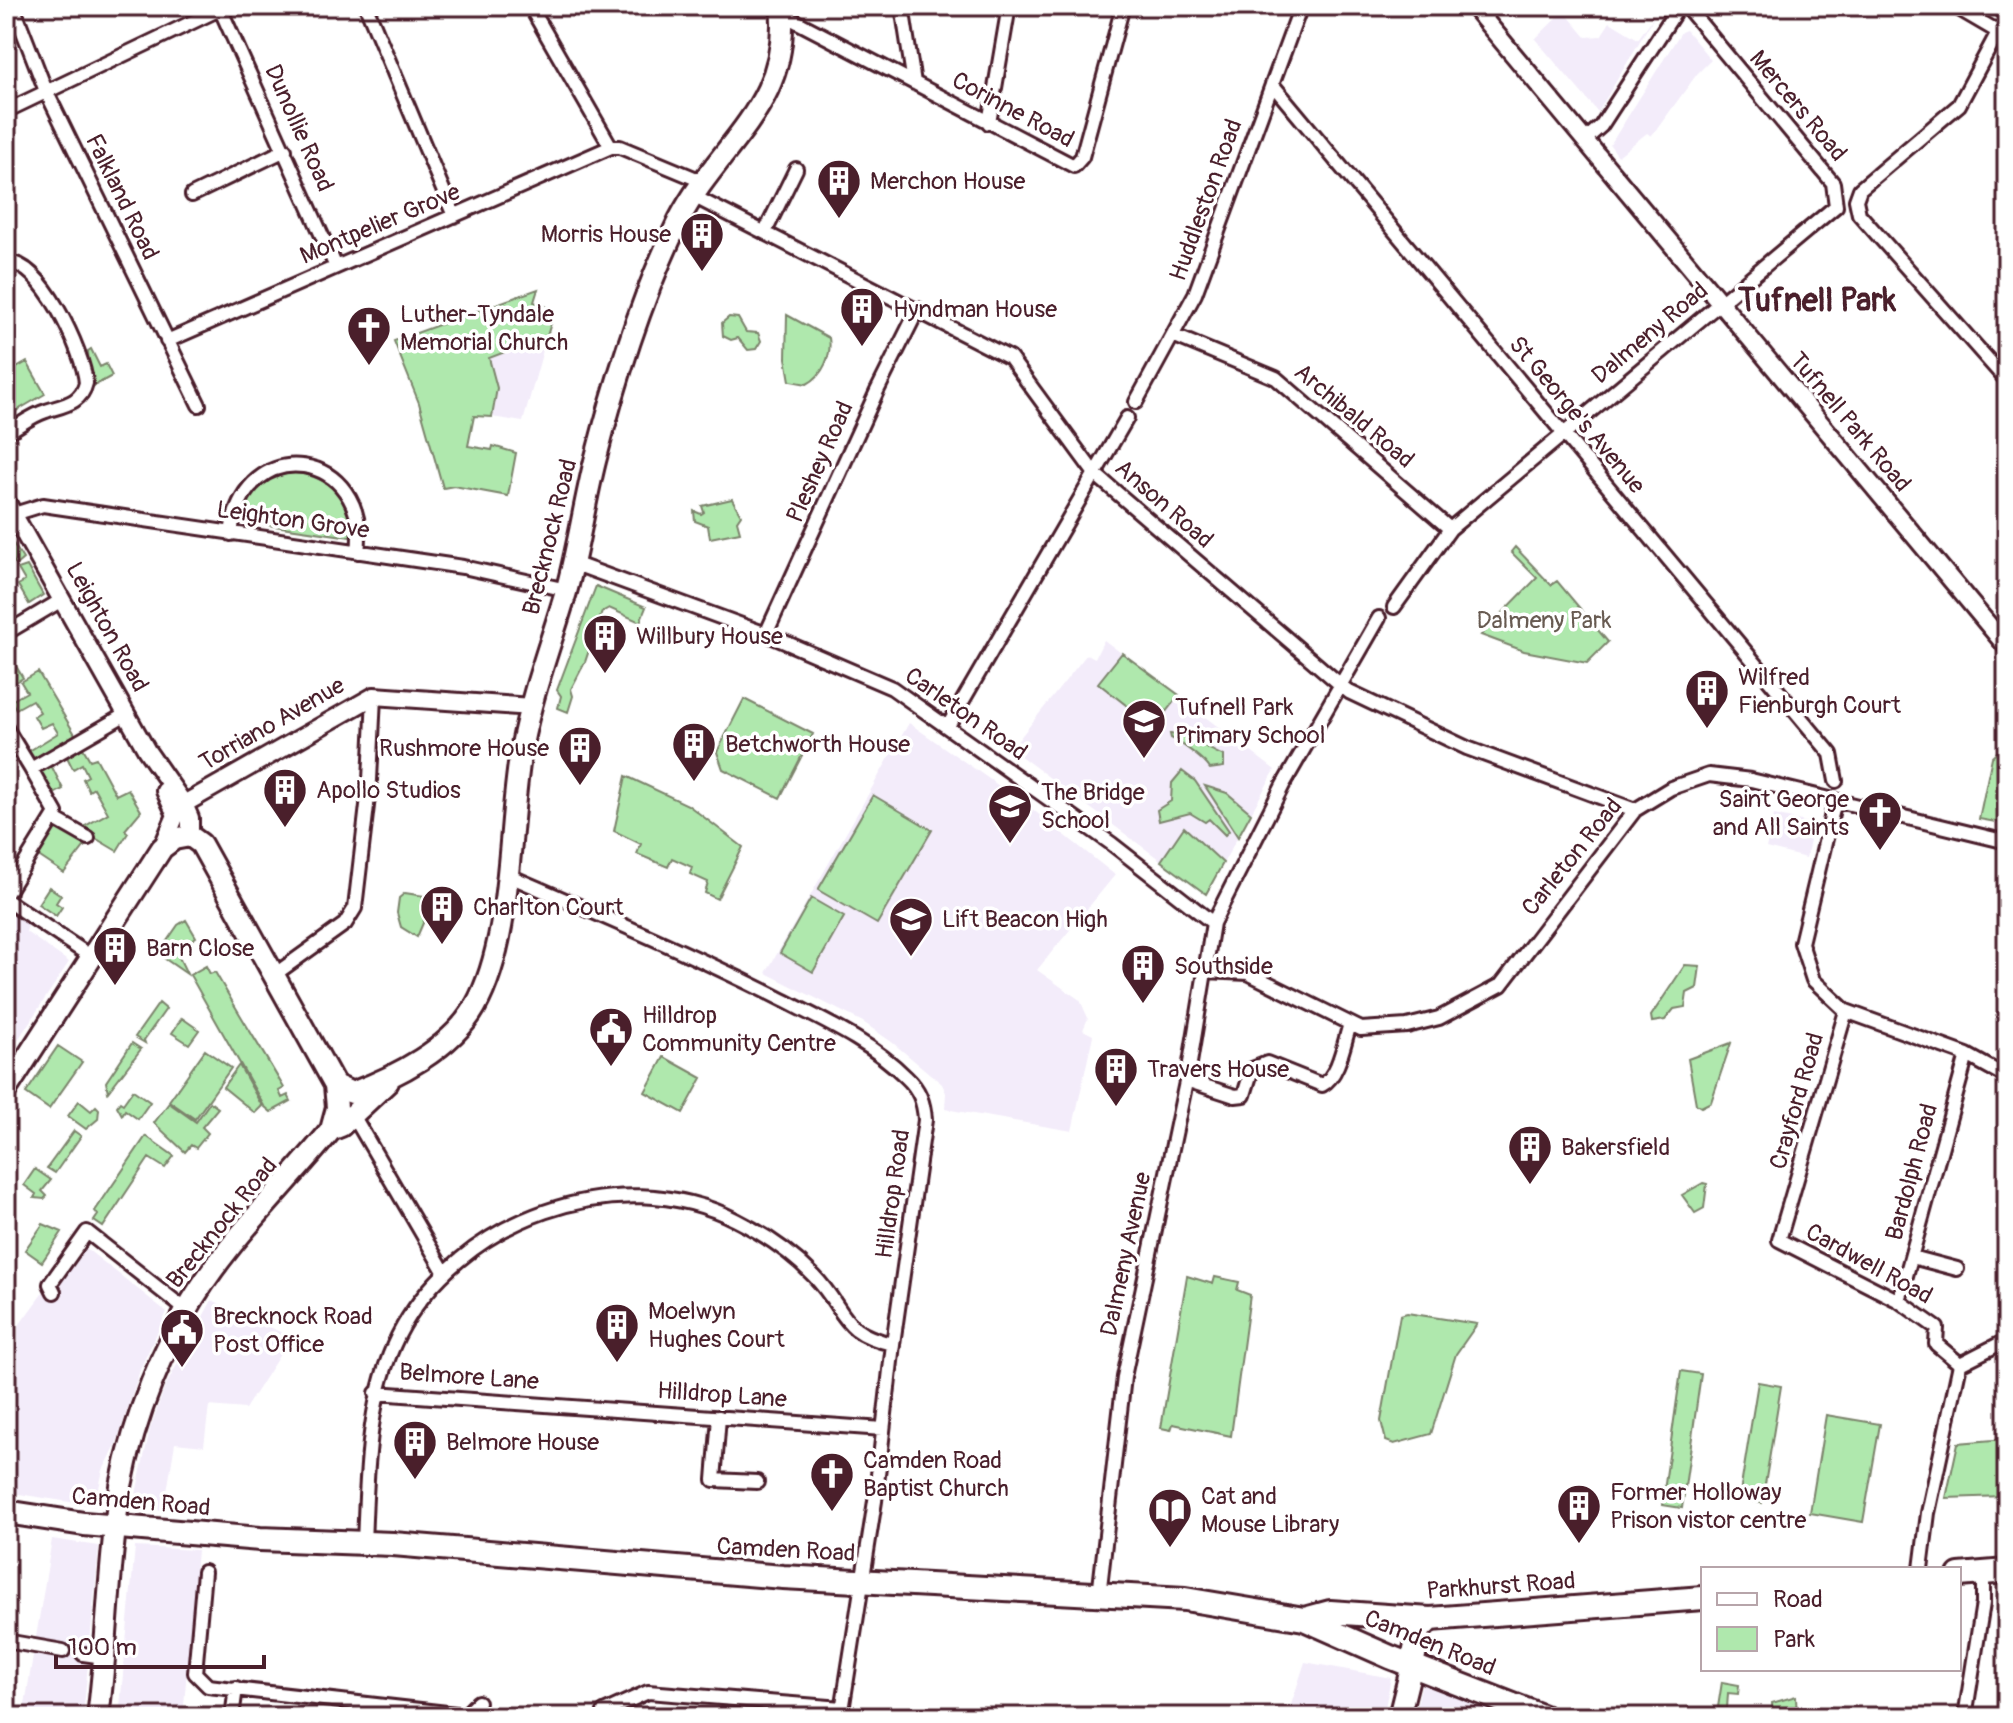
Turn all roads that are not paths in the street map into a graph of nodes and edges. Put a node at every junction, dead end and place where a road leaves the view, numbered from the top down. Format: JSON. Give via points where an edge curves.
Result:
{"nodes":[{"id":1,"x":13,"y":6,"type":"edge"},
{"id":2,"x":366,"y":6,"type":"edge"},
{"id":3,"x":530,"y":6,"type":"edge"},
{"id":4,"x":902,"y":6,"type":"edge"},
{"id":5,"x":1009,"y":6,"type":"edge"},
{"id":6,"x":1123,"y":6,"type":"edge"},
{"id":7,"x":1301,"y":6,"type":"edge"},
{"id":8,"x":1473,"y":6,"type":"edge"},
{"id":9,"x":1679,"y":6,"type":"edge"},
{"id":10,"x":1686,"y":6,"type":"edge"},
{"id":11,"x":1954,"y":6,"type":"edge"},
{"id":12,"x":222,"y":7,"type":"edge"},
{"id":13,"x":781,"y":10,"type":"edge"},
{"id":14,"x":2002,"y":34,"type":"edge"},
{"id":15,"x":914,"y":83,"type":"junction"},
{"id":16,"x":1272,"y":84,"type":"junction"},
{"id":17,"x":46,"y":91,"type":"junction"},
{"id":18,"x":6,"y":111,"type":"edge"},
{"id":19,"x":989,"y":123,"type":"junction"},
{"id":20,"x":1585,"y":140,"type":"junction"},
{"id":21,"x":611,"y":147,"type":"junction"},
{"id":22,"x":285,"y":150,"type":"junction"},
{"id":23,"x":796,"y":169,"type":"dead end"},
{"id":24,"x":698,"y":189,"type":"junction"},
{"id":25,"x":192,"y":195,"type":"dead end"},
{"id":26,"x":1837,"y":200,"type":"joint"},
{"id":27,"x":454,"y":216,"type":"junction"},
{"id":28,"x":765,"y":232,"type":"junction"},
{"id":29,"x":6,"y":263,"type":"edge"},
{"id":30,"x":336,"y":267,"type":"junction"},
{"id":31,"x":1719,"y":304,"type":"junction"},
{"id":32,"x":918,"y":309,"type":"junction"},
{"id":33,"x":1175,"y":336,"type":"junction"},
{"id":34,"x":167,"y":341,"type":"junction"},
{"id":35,"x":2007,"y":381,"type":"edge"},
{"id":36,"x":1136,"y":402,"type":"dead end"},
{"id":37,"x":199,"y":405,"type":"dead end"},
{"id":38,"x":1127,"y":418,"type":"dead end"},
{"id":39,"x":6,"y":433,"type":"edge"},
{"id":40,"x":1564,"y":433,"type":"junction"},
{"id":41,"x":1095,"y":474,"type":"junction"},
{"id":42,"x":10,"y":508,"type":"edge"},
{"id":43,"x":1450,"y":529,"type":"junction"},
{"id":44,"x":231,"y":534,"type":"junction"},
{"id":45,"x":358,"y":552,"type":"junction"},
{"id":46,"x":573,"y":563,"type":"junction"},
{"id":47,"x":567,"y":590,"type":"junction"},
{"id":48,"x":60,"y":601,"type":"junction"},
{"id":49,"x":1394,"y":607,"type":"dead end"},
{"id":50,"x":1379,"y":618,"type":"dead end"},
{"id":51,"x":6,"y":633,"type":"edge"},
{"id":52,"x":766,"y":634,"type":"junction"},
{"id":53,"x":2007,"y":647,"type":"edge"},
{"id":54,"x":1341,"y":684,"type":"junction"},
{"id":55,"x":374,"y":696,"type":"junction"},
{"id":56,"x":532,"y":707,"type":"junction"},
{"id":57,"x":126,"y":714,"type":"junction"},
{"id":58,"x":948,"y":726,"type":"junction"},
{"id":59,"x":6,"y":728,"type":"edge"},
{"id":60,"x":31,"y":769,"type":"junction"},
{"id":61,"x":163,"y":778,"type":"junction"},
{"id":62,"x":1836,"y":781,"type":"dead end"},
{"id":63,"x":1835,"y":801,"type":"junction"},
{"id":64,"x":184,"y":804,"type":"junction"},
{"id":65,"x":1635,"y":810,"type":"junction"},
{"id":66,"x":53,"y":818,"type":"junction"},
{"id":67,"x":190,"y":836,"type":"junction"},
{"id":68,"x":88,"y":838,"type":"dead end"},
{"id":69,"x":2007,"y":842,"type":"edge"},
{"id":70,"x":162,"y":848,"type":"junction"},
{"id":71,"x":505,"y":874,"type":"junction"},
{"id":72,"x":6,"y":894,"type":"edge"},
{"id":73,"x":6,"y":900,"type":"edge"},
{"id":74,"x":1213,"y":923,"type":"junction"},
{"id":75,"x":93,"y":958,"type":"junction"},
{"id":76,"x":1205,"y":971,"type":"junction"},
{"id":77,"x":274,"y":975,"type":"junction"},
{"id":78,"x":1846,"y":1011,"type":"junction"},
{"id":79,"x":1350,"y":1024,"type":"junction"},
{"id":80,"x":1967,"y":1055,"type":"junction"},
{"id":81,"x":393,"y":1076,"type":"junction"},
{"id":82,"x":2007,"y":1077,"type":"edge"},
{"id":83,"x":1186,"y":1080,"type":"junction"},
{"id":84,"x":335,"y":1085,"type":"junction"},
{"id":85,"x":6,"y":1090,"type":"edge"},
{"id":86,"x":353,"y":1115,"type":"junction"},
{"id":87,"x":331,"y":1130,"type":"junction"},
{"id":88,"x":1779,"y":1240,"type":"joint"},
{"id":89,"x":1912,"y":1257,"type":"junction"},
{"id":90,"x":1957,"y":1269,"type":"dead end"},
{"id":91,"x":445,"y":1273,"type":"junction"},
{"id":92,"x":54,"y":1292,"type":"dead end"},
{"id":93,"x":1899,"y":1301,"type":"junction"},
{"id":94,"x":186,"y":1310,"type":"junction"},
{"id":95,"x":2007,"y":1340,"type":"edge"},
{"id":96,"x":893,"y":1344,"type":"junction"},
{"id":97,"x":1960,"y":1364,"type":"junction"},
{"id":98,"x":376,"y":1393,"type":"junction"},
{"id":99,"x":559,"y":1406,"type":"joint"},
{"id":100,"x":719,"y":1417,"type":"junction"},
{"id":101,"x":883,"y":1429,"type":"junction"},
{"id":102,"x":757,"y":1482,"type":"dead end"},
{"id":103,"x":6,"y":1512,"type":"edge"},
{"id":104,"x":116,"y":1527,"type":"junction"},
{"id":105,"x":364,"y":1543,"type":"junction"},
{"id":106,"x":1921,"y":1567,"type":"edge"},
{"id":107,"x":2007,"y":1571,"type":"edge"},
{"id":108,"x":204,"y":1572,"type":"dead end"},
{"id":109,"x":1983,"y":1573,"type":"junction"},
{"id":110,"x":1961,"y":1575,"type":"edge"},
{"id":111,"x":860,"y":1580,"type":"junction"},
{"id":112,"x":1099,"y":1596,"type":"junction"},
{"id":113,"x":1701,"y":1598,"type":"edge"},
{"id":114,"x":1304,"y":1619,"type":"junction"},
{"id":115,"x":1430,"y":1619,"type":"junction"},
{"id":116,"x":6,"y":1641,"type":"edge"},
{"id":117,"x":63,"y":1651,"type":"dead end"},
{"id":118,"x":83,"y":1654,"type":"dead end"},
{"id":119,"x":104,"y":1657,"type":"junction"},
{"id":120,"x":1412,"y":1665,"type":"junction"},
{"id":121,"x":236,"y":1688,"type":"junction"},
{"id":122,"x":478,"y":1702,"type":"dead end"},
{"id":123,"x":604,"y":1712,"type":"dead end"},
{"id":124,"x":841,"y":1713,"type":"edge"},
{"id":125,"x":98,"y":1717,"type":"edge"},
{"id":126,"x":232,"y":1717,"type":"edge"},
{"id":127,"x":1399,"y":1717,"type":"edge"},
{"id":128,"x":1544,"y":1717,"type":"edge"},
{"id":129,"x":1965,"y":1717,"type":"edge"}],
"edges":[{"from":1,"to":17,"type":"street","name":"Falkland Road"},
{"from":2,"to":27,"type":"street"},
{"from":3,"to":21,"type":"street"},
{"from":4,"to":15,"type":"street"},
{"from":5,"to":19,"type":"street"},
{"from":6,"to":19,"type":"street","name":"Corinne Road","via":[[1079,163],[1066,165]]},
{"from":7,"to":16,"type":"street","name":"Huddleston Road"},
{"from":8,"to":20,"type":"street","name":"Tufnell Park Road"},
{"from":9,"to":20,"type":"street","via":[[1601,126]]},
{"from":10,"to":26,"type":"street","name":"Mercers Road","via":[[1833,183]]},
{"from":11,"to":14,"type":"street"},
{"from":12,"to":17,"type":"street"},
{"from":12,"to":22,"type":"street","name":"Dunollie Road"},
{"from":13,"to":15,"type":"street","name":"Corinne Road"},
{"from":13,"to":24,"type":"main road","name":"Brecknock Road","via":[[778,60],[770,86],[734,146]]},
{"from":14,"to":35,"type":"street","via":[[1959,105],[1860,189],[1856,200],[1859,214]]},
{"from":15,"to":19,"type":"street","name":"Corinne Road"},
{"from":16,"to":33,"type":"street","name":"Huddleston Road","via":[[1222,227]]},
{"from":16,"to":40,"type":"street","name":"St George's Avenue"},
{"from":17,"to":18,"type":"street"},
{"from":17,"to":34,"type":"street","name":"Falkland Road"},
{"from":20,"to":31,"type":"street","name":"Tufnell Park Road"},
{"from":21,"to":24,"type":"street","name":"Anson Road"},
{"from":21,"to":27,"type":"street","name":"Montpelier Grove"},
{"from":22,"to":25,"type":"street"},
{"from":22,"to":30,"type":"street","name":"Dunollie Road"},
{"from":23,"to":28,"type":"street"},
{"from":24,"to":28,"type":"street","name":"Anson Road"},
{"from":24,"to":46,"type":"main road","name":"Brecknock Road","via":[[665,251],[622,369]]},
{"from":26,"to":31,"type":"street","name":"Dalmeny Road","via":[[1831,212]]},
{"from":27,"to":30,"type":"street","name":"Montpelier Grove"},
{"from":28,"to":32,"type":"street","name":"Anson Road"},
{"from":29,"to":39,"type":"street","via":[[25,266],[40,282],[80,355],[86,383],[76,400]]},
{"from":30,"to":34,"type":"street","name":"Montpelier Grove"},
{"from":31,"to":40,"type":"street","name":"Dalmeny Road"},
{"from":31,"to":53,"type":"street","name":"Tufnell Park Road"},
{"from":32,"to":41,"type":"street","name":"Anson Road","via":[[1010,358]]},
{"from":32,"to":52,"type":"street","name":"Pleshey Road"},
{"from":33,"to":36,"type":"street","name":"Huddleston Road"},
{"from":33,"to":43,"type":"street","name":"Archibald Road","via":[[1276,378]]},
{"from":34,"to":37,"type":"street","name":"Falkland Road"},
{"from":38,"to":41,"type":"street"},
{"from":40,"to":43,"type":"street","name":"Dalmeny Road"},
{"from":40,"to":62,"type":"street","name":"St George's Avenue","via":[[1831,754]]},
{"from":41,"to":54,"type":"street","name":"Anson Road"},
{"from":41,"to":58,"type":"street"},
{"from":42,"to":44,"type":"street","name":"Leighton Grove","via":[[43,505]]},
{"from":42,"to":48,"type":"street","name":"Leighton Road"},
{"from":43,"to":49,"type":"street","name":"Dalmeny Road"},
{"from":44,"to":45,"type":"street","name":"Leighton Grove"},
{"from":44,"to":45,"type":"street","via":[[238,502],[257,478],[283,466],[308,466],[332,475],[350,497],[360,524]]},
{"from":45,"to":47,"type":"street","name":"Leighton Grove","via":[[463,567]]},
{"from":46,"to":47,"type":"main road","name":"Brecknock Road"},
{"from":46,"to":52,"type":"street","name":"Carleton Road"},
{"from":47,"to":56,"type":"main road","name":"Brecknock Road"},
{"from":48,"to":51,"type":"street"},
{"from":48,"to":57,"type":"street","name":"Leighton Road"},
{"from":50,"to":54,"type":"street"},
{"from":52,"to":58,"type":"street","name":"Carleton Road","via":[[892,688]]},
{"from":54,"to":65,"type":"street","name":"Anson Road","via":[[1467,748]]},
{"from":54,"to":74,"type":"street"},
{"from":55,"to":56,"type":"street","name":"Torriano Avenue"},
{"from":55,"to":64,"type":"street","name":"Torriano Avenue"},
{"from":55,"to":77,"type":"street","via":[[355,908],[345,924]]},
{"from":56,"to":71,"type":"main road","name":"Brecknock Road"},
{"from":57,"to":60,"type":"street"},
{"from":57,"to":61,"type":"street","name":"Leighton Road"},
{"from":58,"to":74,"type":"street","name":"Carleton Road"},
{"from":59,"to":60,"type":"street"},
{"from":60,"to":66,"type":"street","via":[[56,813]]},
{"from":61,"to":64,"type":"street","name":"Leighton Road"},
{"from":61,"to":70,"type":"street","name":"Leighton Road","via":[[176,815]]},
{"from":63,"to":65,"type":"street","name":"Carleton Road","via":[[1709,775],[1671,788]]},
{"from":63,"to":69,"type":"street","name":"Carleton Road"},
{"from":63,"to":78,"type":"street","name":"Crayford Road","via":[[1801,943],[1813,980]]},
{"from":64,"to":67,"type":"street","name":"Leighton Road"},
{"from":65,"to":79,"type":"street","name":"Carleton Road","via":[[1501,985],[1439,1018],[1407,1026],[1361,1029]]},
{"from":66,"to":68,"type":"street"},
{"from":66,"to":72,"type":"street"},
{"from":67,"to":70,"type":"main road"},
{"from":67,"to":77,"type":"main road","name":"Leighton Road","via":[[201,844]]},
{"from":70,"to":75,"type":"main road"},
{"from":71,"to":81,"type":"main road","name":"Brecknock Road","via":[[495,955],[475,1007],[449,1037]]},
{"from":71,"to":96,"type":"street","name":"Hilldrop Road","via":[[830,1024],[883,1056],[917,1089],[925,1120]]},
{"from":73,"to":75,"type":"street"},
{"from":74,"to":76,"type":"street","name":"Dalmeny Avenue"},
{"from":75,"to":85,"type":"main road"},
{"from":76,"to":79,"type":"street","name":"Carleton Road","via":[[1248,973]]},
{"from":76,"to":83,"type":"street","name":"Dalmeny Avenue"},
{"from":77,"to":84,"type":"main road","name":"Leighton Road"},
{"from":78,"to":80,"type":"street"},
{"from":78,"to":88,"type":"street","name":"Crayford Road"},
{"from":79,"to":83,"type":"street","via":[[1329,1082],[1322,1085],[1267,1063],[1252,1069],[1244,1095]]},
{"from":80,"to":82,"type":"street"},
{"from":80,"to":89,"type":"street","name":"Bardolph Road"},
{"from":81,"to":84,"type":"main road","name":"Brecknock Road","via":[[352,1093]]},
{"from":81,"to":86,"type":"main road","name":"Brecknock Road"},
{"from":83,"to":112,"type":"street","name":"Dalmeny Avenue","via":[[1124,1377]]},
{"from":84,"to":87,"type":"main road","via":[[337,1108]]},
{"from":86,"to":87,"type":"main road","name":"Brecknock Road"},
{"from":86,"to":91,"type":"street"},
{"from":87,"to":94,"type":"main road","name":"Brecknock Road"},
{"from":88,"to":93,"type":"street","name":"Cardwell Road"},
{"from":89,"to":90,"type":"street"},
{"from":89,"to":93,"type":"street","name":"Bardolph Road"},
{"from":91,"to":96,"type":"street","via":[[501,1230],[551,1209],[605,1197],[672,1199],[735,1219],[787,1252],[816,1278],[855,1332]]},
{"from":91,"to":98,"type":"street","via":[[399,1335]]},
{"from":92,"to":94,"type":"street","via":[[50,1284],[87,1232]]},
{"from":93,"to":97,"type":"street","name":"Cardwell Road","via":[[1937,1328],[1936,1344]]},
{"from":94,"to":104,"type":"main road","name":"Brecknock Road","via":[[139,1421]]},
{"from":95,"to":97,"type":"street"},
{"from":96,"to":101,"type":"street","name":"Hilldrop Road"},
{"from":97,"to":106,"type":"street"},
{"from":98,"to":99,"type":"street","name":"Belmore Lane"},
{"from":98,"to":105,"type":"street"},
{"from":99,"to":100,"type":"street","name":"Hilldrop Lane"},
{"from":100,"to":101,"type":"street","name":"Hilldrop Lane"},
{"from":100,"to":102,"type":"street","via":[[714,1480]]},
{"from":101,"to":111,"type":"street","name":"Hilldrop Road"},
{"from":103,"to":104,"type":"highway","name":"Camden Road"},
{"from":104,"to":105,"type":"highway","name":"Camden Road"},
{"from":104,"to":119,"type":"main road","name":"Brecknock Road"},
{"from":105,"to":111,"type":"highway","name":"Camden Road"},
{"from":107,"to":109,"type":"highway"},
{"from":108,"to":121,"type":"street","via":[[195,1673],[208,1686]]},
{"from":109,"to":110,"type":"highway"},
{"from":109,"to":129,"type":"street"},
{"from":111,"to":112,"type":"highway","name":"Camden Road"},
{"from":111,"to":124,"type":"street","name":"Hilldrop Road"},
{"from":112,"to":114,"type":"highway","name":"Camden Road","via":[[1185,1599]]},
{"from":113,"to":115,"type":"highway","name":"Parkhurst Road"},
{"from":114,"to":115,"type":"highway","name":"Parkhurst Road","via":[[1330,1612]]},
{"from":114,"to":120,"type":"highway","name":"Camden Road"},
{"from":115,"to":120,"type":"highway","via":[[1419,1630]]},
{"from":116,"to":117,"type":"street"},
{"from":118,"to":119,"type":"street"},
{"from":119,"to":125,"type":"main road","name":"Brecknock Road"},
{"from":120,"to":127,"type":"main road"},
{"from":120,"to":128,"type":"highway","name":"Camden Road"},
{"from":121,"to":122,"type":"street","via":[[465,1715]]},
{"from":121,"to":126,"type":"street"},
{"from":123,"to":124,"type":"street","via":[[648,1692]]}]}
